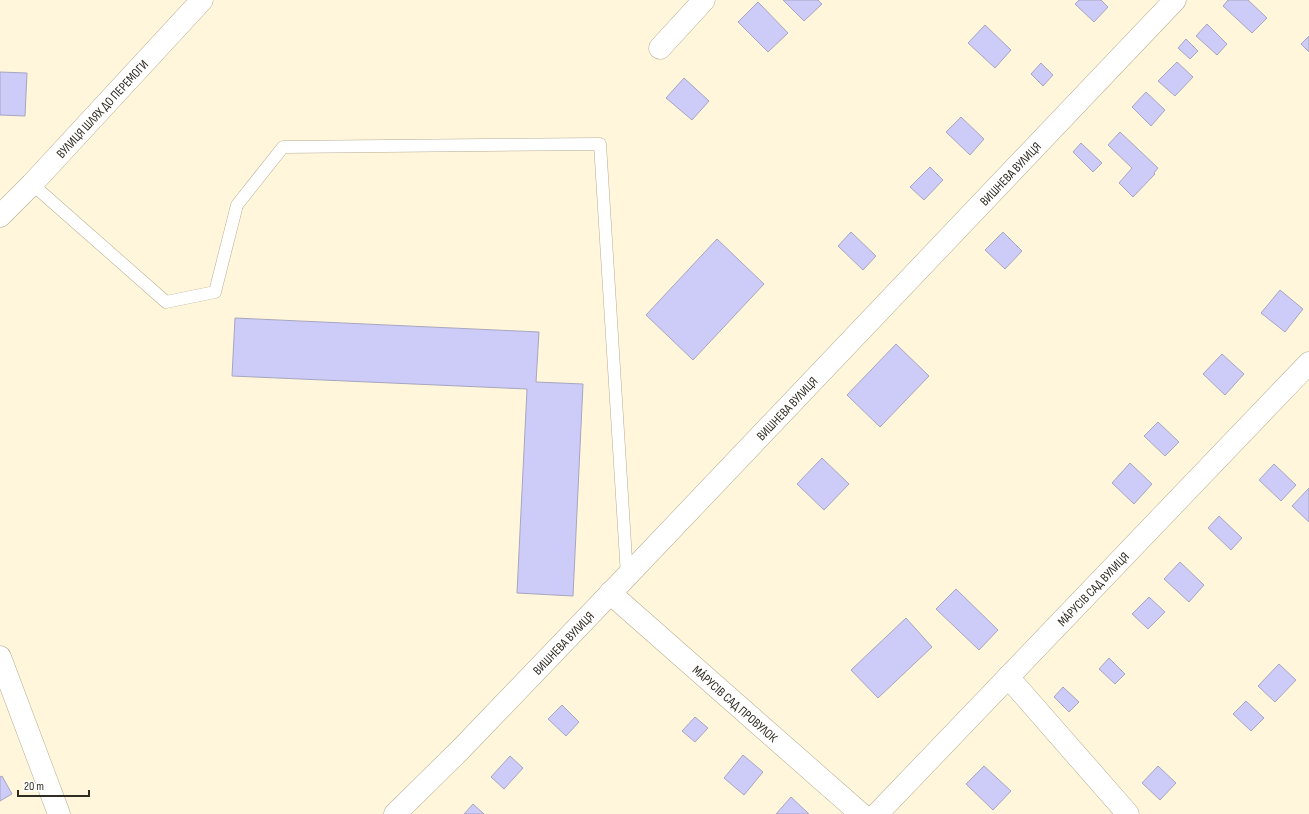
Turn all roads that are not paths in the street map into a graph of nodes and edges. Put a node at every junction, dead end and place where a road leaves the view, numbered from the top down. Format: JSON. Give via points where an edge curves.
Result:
{"nodes":[{"id":1,"x":202,"y":0,"type":"edge"},
{"id":2,"x":704,"y":0,"type":"edge"},
{"id":3,"x":1175,"y":0,"type":"edge"},
{"id":4,"x":660,"y":48,"type":"dead end"},
{"id":5,"x":32,"y":184,"type":"junction"},
{"id":6,"x":0,"y":216,"type":"edge"},
{"id":7,"x":1309,"y":363,"type":"edge"},
{"id":8,"x":627,"y":576,"type":"junction"},
{"id":9,"x":610,"y":593,"type":"junction"},
{"id":10,"x":2,"y":666,"type":"edge"},
{"id":11,"x":1008,"y":677,"type":"junction"},
{"id":12,"x":58,"y":814,"type":"edge"},
{"id":13,"x":395,"y":814,"type":"edge"},
{"id":14,"x":861,"y":814,"type":"edge"},
{"id":15,"x":877,"y":814,"type":"edge"},
{"id":16,"x":1128,"y":814,"type":"edge"}],
"edges":[{"from":1,"to":5,"type":"street","name":"ВУЛИЦЯ ШЛЯХ ДО ПЕРЕМОГИ"},
{"from":2,"to":4,"type":"street"},
{"from":3,"to":8,"type":"street","name":"ВИШНЕВА ВУЛИЦЯ"},
{"from":5,"to":6,"type":"street","name":"ВУЛИЦЯ ШЛЯХ ДО ПЕРЕМОГИ"},
{"from":5,"to":8,"type":"lane","via":[[166,302],[215,292],[237,205],[283,147],[600,144]]},
{"from":7,"to":11,"type":"street","name":"МÁРУСІВ САД ВУЛИЦЯ"},
{"from":8,"to":9,"type":"street","name":"ВИШНЕВА ВУЛИЦЯ"},
{"from":9,"to":13,"type":"street","name":"ВИШНЕВА ВУЛИЦЯ"},
{"from":9,"to":14,"type":"street","name":"МÁРУСІВ САД ПРОВУЛОК"},
{"from":10,"to":12,"type":"street"},
{"from":11,"to":15,"type":"street","name":"МÁРУСІВ САД ВУЛИЦЯ"},
{"from":11,"to":16,"type":"street"}]}
